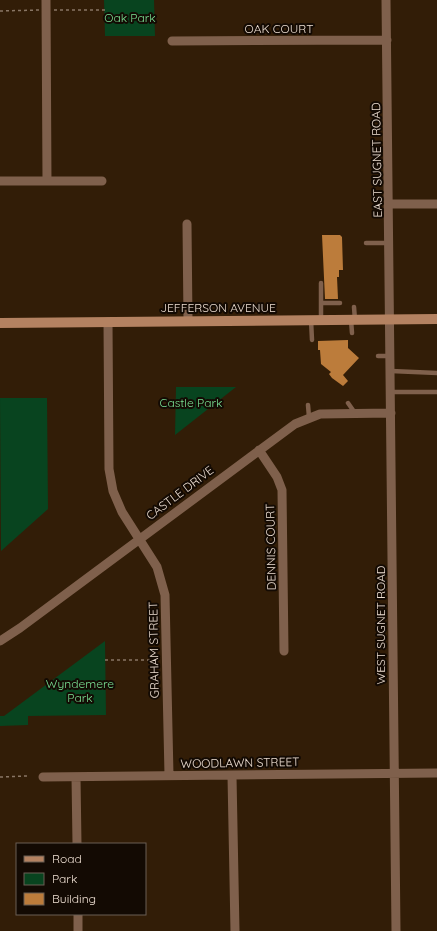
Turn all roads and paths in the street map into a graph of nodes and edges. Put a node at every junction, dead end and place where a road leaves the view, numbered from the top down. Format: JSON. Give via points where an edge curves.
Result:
{"nodes":[{"id":1,"x":46,"y":0,"type":"edge"},
{"id":2,"x":386,"y":0,"type":"edge"},
{"id":3,"x":46,"y":10,"type":"junction"},
{"id":4,"x":105,"y":10,"type":"dead end"},
{"id":5,"x":0,"y":11,"type":"edge"},
{"id":6,"x":387,"y":40,"type":"junction"},
{"id":7,"x":172,"y":42,"type":"dead end"},
{"id":8,"x":0,"y":181,"type":"edge"},
{"id":9,"x":47,"y":181,"type":"junction"},
{"id":10,"x":102,"y":181,"type":"dead end"},
{"id":11,"x":389,"y":204,"type":"junction"},
{"id":12,"x":437,"y":204,"type":"edge"},
{"id":13,"x":187,"y":224,"type":"dead end"},
{"id":14,"x":366,"y":243,"type":"dead end"},
{"id":15,"x":390,"y":243,"type":"junction"},
{"id":16,"x":321,"y":283,"type":"dead end"},
{"id":17,"x":321,"y":303,"type":"junction"},
{"id":18,"x":340,"y":303,"type":"dead end"},
{"id":19,"x":354,"y":306,"type":"dead end"},
{"id":20,"x":437,"y":319,"type":"edge"},
{"id":21,"x":316,"y":320,"type":"junction"},
{"id":22,"x":353,"y":320,"type":"junction"},
{"id":23,"x":391,"y":320,"type":"junction"},
{"id":24,"x":188,"y":321,"type":"junction"},
{"id":25,"x":0,"y":322,"type":"edge"},
{"id":26,"x":108,"y":322,"type":"junction"},
{"id":27,"x":352,"y":333,"type":"dead end"},
{"id":28,"x":312,"y":340,"type":"dead end"},
{"id":29,"x":378,"y":356,"type":"dead end"},
{"id":30,"x":391,"y":356,"type":"junction"},
{"id":31,"x":391,"y":371,"type":"junction"},
{"id":32,"x":437,"y":373,"type":"edge"},
{"id":33,"x":391,"y":392,"type":"junction"},
{"id":34,"x":437,"y":392,"type":"edge"},
{"id":35,"x":348,"y":403,"type":"dead end"},
{"id":36,"x":308,"y":405,"type":"dead end"},
{"id":37,"x":355,"y":413,"type":"junction"},
{"id":38,"x":391,"y":413,"type":"junction"},
{"id":39,"x":309,"y":417,"type":"junction"},
{"id":40,"x":258,"y":450,"type":"junction"},
{"id":41,"x":139,"y":539,"type":"junction"},
{"id":42,"x":0,"y":641,"type":"edge"},
{"id":43,"x":284,"y":651,"type":"dead end"},
{"id":44,"x":105,"y":660,"type":"dead end"},
{"id":45,"x":158,"y":660,"type":"dead end"},
{"id":46,"x":437,"y":772,"type":"edge"},
{"id":47,"x":394,"y":773,"type":"junction"},
{"id":48,"x":27,"y":776,"type":"dead end"},
{"id":49,"x":169,"y":776,"type":"junction"},
{"id":50,"x":232,"y":776,"type":"junction"},
{"id":51,"x":0,"y":777,"type":"edge"},
{"id":52,"x":43,"y":777,"type":"dead end"},
{"id":53,"x":76,"y":777,"type":"junction"},
{"id":54,"x":77,"y":843,"type":"edge"},
{"id":55,"x":78,"y":915,"type":"edge"},
{"id":56,"x":78,"y":931,"type":"edge"},
{"id":57,"x":235,"y":931,"type":"edge"},
{"id":58,"x":396,"y":931,"type":"edge"}],
"edges":[{"from":1,"to":3,"type":"street"},
{"from":2,"to":6,"type":"street","name":"EAST SUGNET ROAD"},
{"from":3,"to":4,"type":"path"},
{"from":3,"to":5,"type":"path"},
{"from":3,"to":9,"type":"street"},
{"from":6,"to":7,"type":"street","name":"OAK COURT"},
{"from":6,"to":11,"type":"street","name":"EAST SUGNET ROAD"},
{"from":8,"to":9,"type":"street"},
{"from":9,"to":10,"type":"street"},
{"from":11,"to":12,"type":"street"},
{"from":11,"to":15,"type":"street","name":"EAST SUGNET ROAD"},
{"from":13,"to":24,"type":"street"},
{"from":14,"to":15,"type":"lane"},
{"from":15,"to":23,"type":"street","name":"EAST SUGNET ROAD"},
{"from":16,"to":17,"type":"lane"},
{"from":17,"to":18,"type":"lane"},
{"from":17,"to":21,"type":"lane"},
{"from":19,"to":22,"type":"lane"},
{"from":20,"to":23,"type":"street","name":"JEFFERSON AVENUE"},
{"from":21,"to":22,"type":"street","name":"JEFFERSON AVENUE"},
{"from":21,"to":24,"type":"street","name":"JEFFERSON AVENUE"},
{"from":21,"to":28,"type":"lane"},
{"from":22,"to":23,"type":"street","name":"JEFFERSON AVENUE"},
{"from":22,"to":27,"type":"lane"},
{"from":23,"to":30,"type":"street","name":"WEST SUGNET ROAD"},
{"from":24,"to":26,"type":"street","name":"JEFFERSON AVENUE"},
{"from":25,"to":26,"type":"street","name":"JEFFERSON AVENUE"},
{"from":26,"to":41,"type":"street","name":"GRAHAM STREET","via":[[109,469],[113,491],[122,512]]},
{"from":29,"to":30,"type":"lane"},
{"from":30,"to":31,"type":"street","name":"WEST SUGNET ROAD"},
{"from":31,"to":32,"type":"lane"},
{"from":31,"to":33,"type":"street","name":"WEST SUGNET ROAD"},
{"from":33,"to":34,"type":"lane"},
{"from":33,"to":38,"type":"street","name":"WEST SUGNET ROAD"},
{"from":35,"to":37,"type":"lane"},
{"from":36,"to":39,"type":"lane"},
{"from":37,"to":38,"type":"street","name":"CASTLE DRIVE"},
{"from":37,"to":39,"type":"street","name":"CASTLE DRIVE"},
{"from":38,"to":47,"type":"street","name":"WEST SUGNET ROAD"},
{"from":39,"to":40,"type":"street","name":"CASTLE DRIVE","via":[[294,424]]},
{"from":40,"to":41,"type":"street","name":"CASTLE DRIVE"},
{"from":40,"to":43,"type":"street","name":"DENNIS COURT","via":[[278,477],[282,490]]},
{"from":41,"to":42,"type":"street","name":"CASTLE DRIVE"},
{"from":41,"to":49,"type":"street","name":"GRAHAM STREET","via":[[157,567],[165,595]]},
{"from":44,"to":45,"type":"path"},
{"from":46,"to":47,"type":"street","name":"WOODLAWN STREET"},
{"from":47,"to":50,"type":"street","name":"WOODLAWN STREET"},
{"from":47,"to":58,"type":"street","name":"WEST SUGNET ROAD"},
{"from":48,"to":51,"type":"path"},
{"from":49,"to":50,"type":"street","name":"WOODLAWN STREET"},
{"from":49,"to":53,"type":"street","name":"WOODLAWN STREET"},
{"from":50,"to":57,"type":"street"},
{"from":52,"to":53,"type":"street","name":"WOODLAWN STREET"},
{"from":53,"to":54,"type":"street"},
{"from":55,"to":56,"type":"street"}]}
